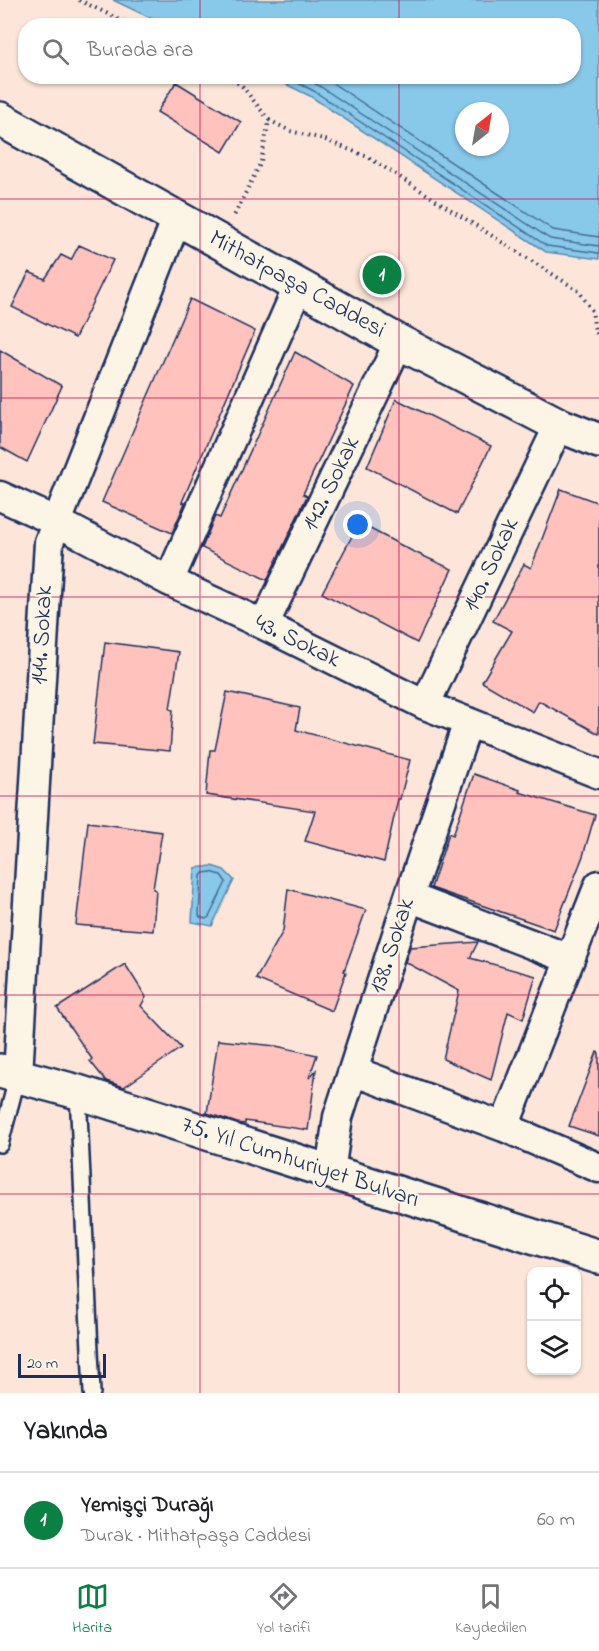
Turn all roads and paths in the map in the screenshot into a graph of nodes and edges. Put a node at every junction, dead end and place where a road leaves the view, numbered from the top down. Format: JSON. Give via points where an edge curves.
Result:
{"nodes":[{"id":1,"x":79,"y":0,"type":"edge"},
{"id":2,"x":116,"y":18,"type":"edge"},
{"id":3,"x":239,"y":84,"type":"edge"},
{"id":4,"x":0,"y":119,"type":"edge"},
{"id":5,"x":269,"y":120,"type":"junction"},
{"id":6,"x":177,"y":218,"type":"junction"},
{"id":7,"x":220,"y":242,"type":"junction"},
{"id":8,"x":298,"y":287,"type":"junction"},
{"id":9,"x":599,"y":336,"type":"edge"},
{"id":10,"x":399,"y":342,"type":"junction"},
{"id":11,"x":559,"y":425,"type":"junction"},
{"id":12,"x":599,"y":441,"type":"edge"},
{"id":13,"x":0,"y":496,"type":"edge"},
{"id":14,"x":57,"y":522,"type":"junction"},
{"id":15,"x":168,"y":581,"type":"junction"},
{"id":16,"x":264,"y":625,"type":"junction"},
{"id":17,"x":425,"y":705,"type":"junction"},
{"id":18,"x":468,"y":722,"type":"junction"},
{"id":19,"x":599,"y":774,"type":"edge"},
{"id":20,"x":599,"y":885,"type":"edge"},
{"id":21,"x":409,"y":897,"type":"junction"},
{"id":22,"x":570,"y":959,"type":"junction"},
{"id":23,"x":353,"y":1071,"type":"junction"},
{"id":24,"x":9,"y":1073,"type":"edge"},
{"id":25,"x":78,"y":1092,"type":"junction"},
{"id":26,"x":504,"y":1127,"type":"junction"},
{"id":27,"x":0,"y":1144,"type":"edge"},
{"id":28,"x":599,"y":1168,"type":"edge"},
{"id":29,"x":330,"y":1172,"type":"junction"},
{"id":30,"x":599,"y":1257,"type":"edge"},
{"id":31,"x":92,"y":1393,"type":"edge"}],
"edges":[{"from":1,"to":2,"type":"path"},
{"from":3,"to":5,"type":"path"},
{"from":4,"to":6,"type":"main road","name":"Mithatpaşa Caddesi"},
{"from":5,"to":7,"type":"path","via":[[261,162]]},
{"from":5,"to":9,"type":"path","via":[[290,131],[368,156],[579,291],[592,311]]},
{"from":6,"to":7,"type":"main road","name":"Mithatpaşa Caddesi"},
{"from":6,"to":14,"type":"street","name":"144. Sokak"},
{"from":7,"to":8,"type":"main road","name":"Mithatpaşa Caddesi"},
{"from":8,"to":10,"type":"main road","name":"Mithatpaşa Caddesi"},
{"from":8,"to":15,"type":"street"},
{"from":10,"to":11,"type":"main road","name":"Mithatpaşa Caddesi"},
{"from":10,"to":16,"type":"street","name":"142. Sokak"},
{"from":11,"to":12,"type":"main road","name":"Mithatpaşa Caddesi"},
{"from":11,"to":17,"type":"street","name":"140. Sokak"},
{"from":13,"to":14,"type":"street","name":"43. Sokak"},
{"from":14,"to":15,"type":"street","name":"43. Sokak"},
{"from":14,"to":24,"type":"street","name":"144. Sokak","via":[[49,542]]},
{"from":15,"to":16,"type":"street","name":"43. Sokak"},
{"from":16,"to":17,"type":"street","name":"43. Sokak"},
{"from":17,"to":18,"type":"street","name":"43. Sokak"},
{"from":18,"to":19,"type":"street","name":"43. Sokak"},
{"from":18,"to":21,"type":"street","name":"138. Sokak"},
{"from":20,"to":22,"type":"street"},
{"from":21,"to":22,"type":"street"},
{"from":21,"to":23,"type":"street","name":"138. Sokak"},
{"from":22,"to":26,"type":"street"},
{"from":23,"to":26,"type":"street"},
{"from":23,"to":29,"type":"street","name":"138. Sokak","via":[[338,1118]]},
{"from":24,"to":25,"type":"main road","name":"75. Yıl Cumhuriyet Bulvarı"},
{"from":24,"to":27,"type":"lane"},
{"from":25,"to":29,"type":"main road","name":"75. Yıl Cumhuriyet Bulvarı"},
{"from":25,"to":31,"type":"lane"},
{"from":26,"to":28,"type":"street"},
{"from":29,"to":30,"type":"main road","name":"75. Yıl Cumhuriyet Bulvarı"}]}
